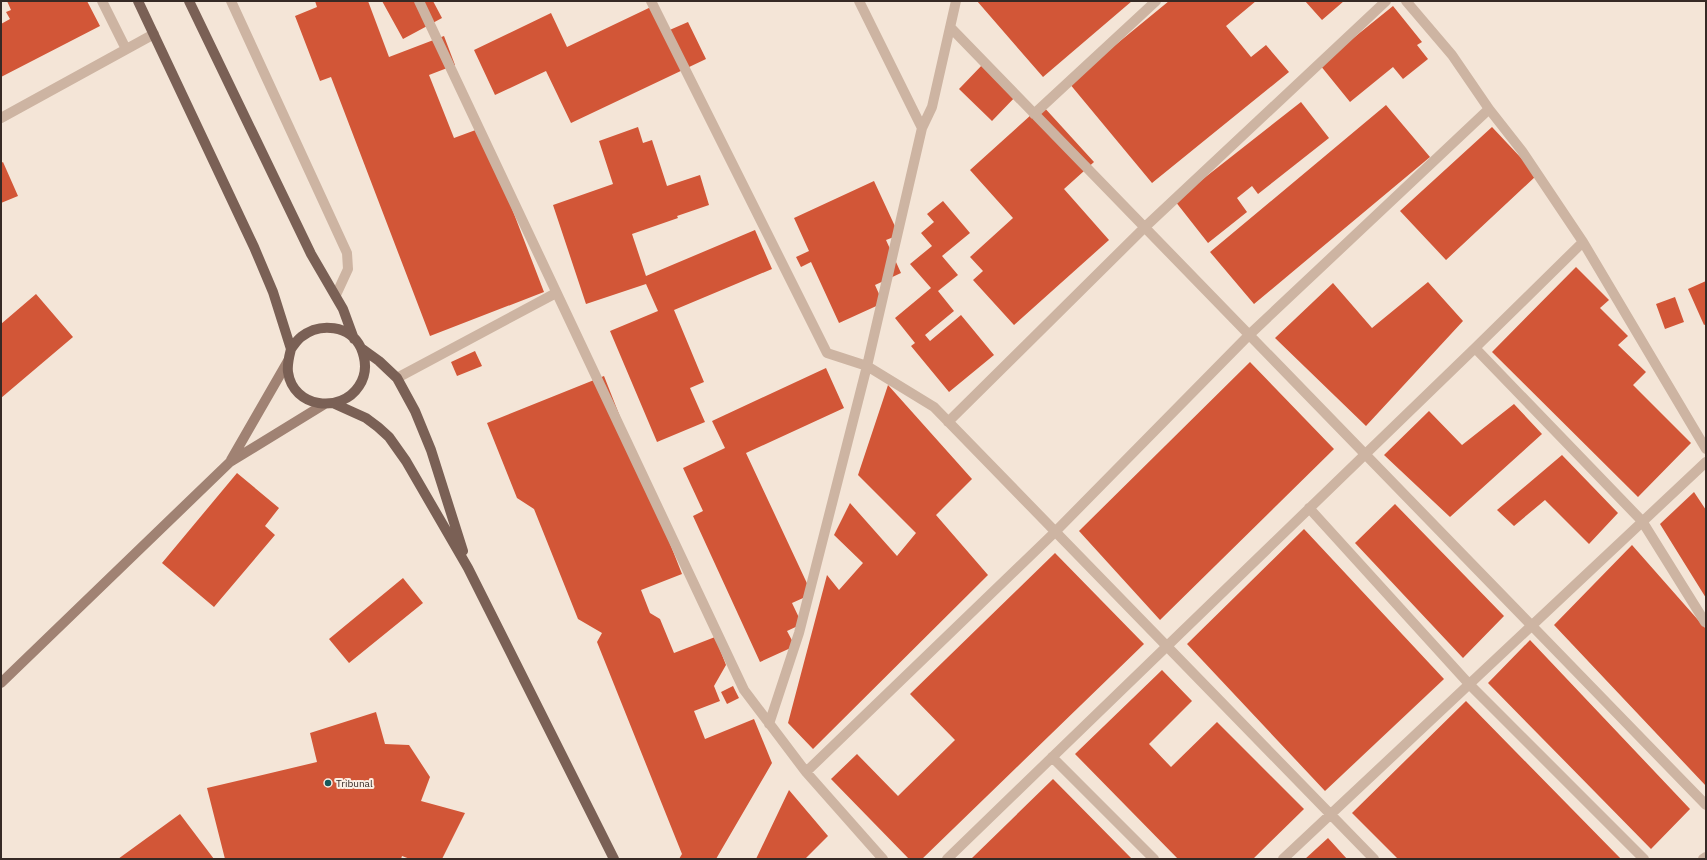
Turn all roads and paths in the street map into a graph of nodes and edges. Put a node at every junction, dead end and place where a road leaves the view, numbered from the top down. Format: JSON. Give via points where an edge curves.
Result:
{"nodes":[{"id":1,"x":102,"y":1,"type":"edge"},
{"id":2,"x":138,"y":1,"type":"edge"},
{"id":3,"x":189,"y":1,"type":"edge"},
{"id":4,"x":231,"y":1,"type":"edge"},
{"id":5,"x":419,"y":1,"type":"edge"},
{"id":6,"x":651,"y":1,"type":"edge"},
{"id":7,"x":859,"y":1,"type":"edge"},
{"id":8,"x":956,"y":1,"type":"edge"},
{"id":9,"x":1156,"y":1,"type":"edge"},
{"id":10,"x":1386,"y":1,"type":"edge"},
{"id":11,"x":1406,"y":1,"type":"edge"},
{"id":12,"x":951,"y":28,"type":"junction"},
{"id":13,"x":154,"y":34,"type":"junction"},
{"id":14,"x":126,"y":48,"type":"junction"},
{"id":15,"x":1490,"y":108,"type":"junction"},
{"id":16,"x":1034,"y":114,"type":"junction"},
{"id":17,"x":1,"y":118,"type":"edge"},
{"id":18,"x":922,"y":128,"type":"junction"},
{"id":19,"x":1145,"y":227,"type":"junction"},
{"id":20,"x":1582,"y":242,"type":"junction"},
{"id":21,"x":556,"y":293,"type":"junction"},
{"id":22,"x":336,"y":294,"type":"junction"},
{"id":23,"x":1250,"y":335,"type":"junction"},
{"id":24,"x":354,"y":339,"type":"junction"},
{"id":25,"x":361,"y":348,"type":"junction"},
{"id":26,"x":1475,"y":348,"type":"junction"},
{"id":27,"x":292,"y":349,"type":"junction"},
{"id":28,"x":288,"y":361,"type":"junction"},
{"id":29,"x":867,"y":366,"type":"junction"},
{"id":30,"x":397,"y":378,"type":"junction"},
{"id":31,"x":335,"y":404,"type":"junction"},
{"id":32,"x":323,"y":405,"type":"junction"},
{"id":33,"x":948,"y":422,"type":"junction"},
{"id":34,"x":1706,"y":449,"type":"edge"},
{"id":35,"x":1365,"y":454,"type":"junction"},
{"id":36,"x":230,"y":462,"type":"junction"},
{"id":37,"x":1706,"y":462,"type":"edge"},
{"id":38,"x":1310,"y":508,"type":"junction"},
{"id":39,"x":1642,"y":521,"type":"junction"},
{"id":40,"x":1055,"y":532,"type":"junction"},
{"id":41,"x":468,"y":568,"type":"junction"},
{"id":42,"x":1705,"y":622,"type":"dead end"},
{"id":43,"x":1531,"y":625,"type":"junction"},
{"id":44,"x":1166,"y":647,"type":"junction"},
{"id":45,"x":1,"y":684,"type":"edge"},
{"id":46,"x":1469,"y":684,"type":"junction"},
{"id":47,"x":770,"y":724,"type":"junction"},
{"id":48,"x":1052,"y":757,"type":"junction"},
{"id":49,"x":806,"y":772,"type":"junction"},
{"id":50,"x":1706,"y":805,"type":"edge"},
{"id":51,"x":1330,"y":814,"type":"junction"},
{"id":52,"x":1706,"y":857,"type":"edge"},
{"id":53,"x":614,"y":859,"type":"edge"},
{"id":54,"x":883,"y":859,"type":"edge"},
{"id":55,"x":947,"y":859,"type":"edge"},
{"id":56,"x":1154,"y":859,"type":"edge"},
{"id":57,"x":1283,"y":859,"type":"edge"},
{"id":58,"x":1374,"y":859,"type":"edge"},
{"id":59,"x":1644,"y":859,"type":"edge"},
{"id":60,"x":1704,"y":859,"type":"edge"}],
"edges":[{"from":1,"to":14,"type":"street"},
{"from":2,"to":13,"type":"main road"},
{"from":3,"to":22,"type":"main road","via":[[311,254]]},
{"from":4,"to":22,"type":"street","via":[[346,253],[348,269]]},
{"from":5,"to":21,"type":"street"},
{"from":6,"to":29,"type":"street","via":[[828,353]]},
{"from":7,"to":18,"type":"street"},
{"from":8,"to":12,"type":"street"},
{"from":9,"to":16,"type":"street"},
{"from":10,"to":19,"type":"street"},
{"from":11,"to":15,"type":"street","via":[[1452,55]]},
{"from":12,"to":16,"type":"street"},
{"from":12,"to":18,"type":"street","via":[[932,107]]},
{"from":13,"to":14,"type":"street"},
{"from":13,"to":27,"type":"main road","via":[[257,252]]},
{"from":14,"to":17,"type":"street"},
{"from":15,"to":20,"type":"street","via":[[1522,151]]},
{"from":15,"to":23,"type":"street"},
{"from":16,"to":19,"type":"street"},
{"from":18,"to":29,"type":"street"},
{"from":19,"to":23,"type":"street"},
{"from":19,"to":33,"type":"street"},
{"from":20,"to":26,"type":"street"},
{"from":20,"to":34,"type":"street"},
{"from":21,"to":30,"type":"street"},
{"from":21,"to":47,"type":"street","via":[[744,690]]},
{"from":22,"to":24,"type":"main road"},
{"from":23,"to":35,"type":"street"},
{"from":23,"to":40,"type":"street"},
{"from":24,"to":25,"type":"main road"},
{"from":24,"to":27,"type":"main road","via":[[337,328],[323,327],[299,338]]},
{"from":25,"to":30,"type":"main road"},
{"from":25,"to":31,"type":"main road","via":[[365,368],[362,381],[356,391]]},
{"from":26,"to":35,"type":"street"},
{"from":26,"to":39,"type":"street"},
{"from":27,"to":28,"type":"main road"},
{"from":28,"to":32,"type":"main road","via":[[288,374],[292,385],[300,395],[311,402]]},
{"from":28,"to":36,"type":"main road"},
{"from":29,"to":33,"type":"street","via":[[934,407]]},
{"from":29,"to":47,"type":"street","via":[[799,633]]},
{"from":30,"to":41,"type":"main road","via":[[431,450]]},
{"from":31,"to":32,"type":"main road"},
{"from":31,"to":41,"type":"main road","via":[[366,418],[389,437],[406,461]]},
{"from":32,"to":36,"type":"main road"},
{"from":33,"to":40,"type":"street"},
{"from":35,"to":38,"type":"street"},
{"from":35,"to":43,"type":"street"},
{"from":36,"to":45,"type":"main road"},
{"from":37,"to":39,"type":"street"},
{"from":38,"to":44,"type":"street"},
{"from":38,"to":46,"type":"street"},
{"from":39,"to":42,"type":"street"},
{"from":39,"to":43,"type":"street"},
{"from":40,"to":44,"type":"street"},
{"from":40,"to":49,"type":"street"},
{"from":41,"to":53,"type":"main road"},
{"from":43,"to":46,"type":"street"},
{"from":43,"to":50,"type":"street"},
{"from":44,"to":48,"type":"street"},
{"from":44,"to":51,"type":"street"},
{"from":46,"to":51,"type":"street"},
{"from":46,"to":59,"type":"street"},
{"from":47,"to":49,"type":"street"},
{"from":48,"to":55,"type":"street"},
{"from":48,"to":56,"type":"street"},
{"from":49,"to":54,"type":"street"},
{"from":51,"to":57,"type":"street"},
{"from":51,"to":58,"type":"street"},
{"from":52,"to":60,"type":"street"}]}
